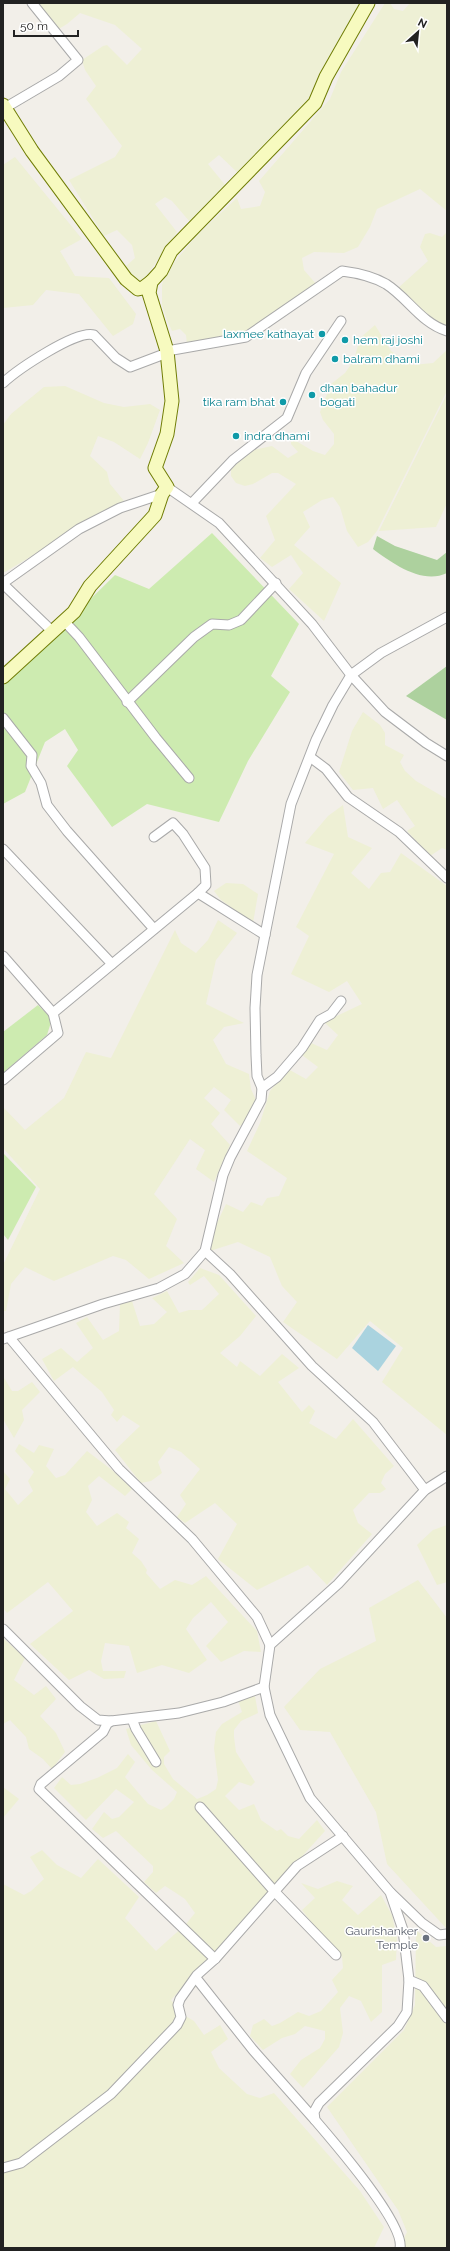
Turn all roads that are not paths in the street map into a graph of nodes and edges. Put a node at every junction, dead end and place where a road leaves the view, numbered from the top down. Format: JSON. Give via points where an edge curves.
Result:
{"nodes":[{"id":1,"x":32,"y":3,"type":"edge"},
{"id":2,"x":368,"y":3,"type":"edge"},
{"id":3,"x":4,"y":108,"type":"edge"},
{"id":4,"x":151,"y":282,"type":"junction"},
{"id":5,"x":341,"y":321,"type":"dead end"},
{"id":6,"x":447,"y":331,"type":"edge"},
{"id":7,"x":167,"y":352,"type":"junction"},
{"id":8,"x":3,"y":383,"type":"edge"},
{"id":9,"x":165,"y":491,"type":"junction"},
{"id":10,"x":192,"y":503,"type":"junction"},
{"id":11,"x":276,"y":583,"type":"junction"},
{"id":12,"x":3,"y":584,"type":"edge"},
{"id":13,"x":447,"y":617,"type":"edge"},
{"id":14,"x":64,"y":621,"type":"junction"},
{"id":15,"x":52,"y":631,"type":"junction"},
{"id":16,"x":351,"y":675,"type":"junction"},
{"id":17,"x":3,"y":677,"type":"edge"},
{"id":18,"x":127,"y":702,"type":"junction"},
{"id":19,"x":3,"y":718,"type":"edge"},
{"id":20,"x":447,"y":756,"type":"edge"},
{"id":21,"x":310,"y":757,"type":"junction"},
{"id":22,"x":189,"y":778,"type":"dead end"},
{"id":23,"x":154,"y":837,"type":"dead end"},
{"id":24,"x":3,"y":849,"type":"edge"},
{"id":25,"x":447,"y":878,"type":"edge"},
{"id":26,"x":198,"y":893,"type":"junction"},
{"id":27,"x":154,"y":929,"type":"junction"},
{"id":28,"x":265,"y":935,"type":"junction"},
{"id":29,"x":3,"y":956,"type":"edge"},
{"id":30,"x":112,"y":964,"type":"junction"},
{"id":31,"x":341,"y":1001,"type":"dead end"},
{"id":32,"x":53,"y":1013,"type":"junction"},
{"id":33,"x":3,"y":1080,"type":"edge"},
{"id":34,"x":262,"y":1088,"type":"junction"},
{"id":35,"x":205,"y":1251,"type":"junction"},
{"id":36,"x":6,"y":1338,"type":"edge"},
{"id":37,"x":447,"y":1476,"type":"edge"},
{"id":38,"x":425,"y":1490,"type":"junction"},
{"id":39,"x":3,"y":1629,"type":"edge"},
{"id":40,"x":270,"y":1644,"type":"junction"},
{"id":41,"x":264,"y":1687,"type":"junction"},
{"id":42,"x":132,"y":1719,"type":"junction"},
{"id":43,"x":111,"y":1721,"type":"junction"},
{"id":44,"x":156,"y":1762,"type":"dead end"},
{"id":45,"x":200,"y":1807,"type":"dead end"},
{"id":46,"x":343,"y":1836,"type":"junction"},
{"id":47,"x":275,"y":1892,"type":"junction"},
{"id":48,"x":390,"y":1892,"type":"junction"},
{"id":49,"x":447,"y":1934,"type":"edge"},
{"id":50,"x":336,"y":1955,"type":"dead end"},
{"id":51,"x":215,"y":1959,"type":"junction"},
{"id":52,"x":196,"y":1978,"type":"junction"},
{"id":53,"x":409,"y":1980,"type":"junction"},
{"id":54,"x":447,"y":2018,"type":"edge"},
{"id":55,"x":315,"y":2120,"type":"junction"},
{"id":56,"x":3,"y":2168,"type":"edge"},
{"id":57,"x":400,"y":2248,"type":"edge"}],
"edges":[{"from":1,"to":3,"type":"street","via":[[78,60],[59,76]]},
{"from":2,"to":4,"type":"street","via":[[326,76],[315,103],[171,251],[161,271]]},
{"from":3,"to":4,"type":"street","via":[[32,151],[126,279],[138,289]]},
{"from":4,"to":7,"type":"street","via":[[149,293]]},
{"from":5,"to":10,"type":"street","via":[[306,373],[287,418],[233,460]]},
{"from":6,"to":7,"type":"street","via":[[425,319],[386,285],[363,273],[342,271],[246,337]]},
{"from":7,"to":8,"type":"street","via":[[130,367],[116,358],[94,335],[82,334],[30,362]]},
{"from":7,"to":9,"type":"street","via":[[172,401],[166,434],[155,468]]},
{"from":9,"to":10,"type":"street"},
{"from":9,"to":12,"type":"street","via":[[120,508],[79,530]]},
{"from":9,"to":14,"type":"street","via":[[155,515],[90,586],[74,612]]},
{"from":10,"to":11,"type":"street","via":[[219,523]]},
{"from":11,"to":16,"type":"street"},
{"from":11,"to":18,"type":"street","via":[[241,620],[229,625],[212,624],[194,637]]},
{"from":12,"to":15,"type":"street"},
{"from":13,"to":16,"type":"street","via":[[381,653]]},
{"from":14,"to":15,"type":"street"},
{"from":14,"to":18,"type":"street","via":[[79,637]]},
{"from":15,"to":17,"type":"street"},
{"from":16,"to":20,"type":"street","via":[[385,712]]},
{"from":16,"to":21,"type":"street","via":[[333,705]]},
{"from":18,"to":22,"type":"street"},
{"from":19,"to":27,"type":"street","via":[[32,755],[31,766],[41,783],[47,806]]},
{"from":21,"to":25,"type":"street","via":[[326,769],[348,797],[398,832]]},
{"from":21,"to":28,"type":"street","via":[[291,804]]},
{"from":23,"to":26,"type":"street","via":[[173,823],[183,834],[205,868],[206,885]]},
{"from":24,"to":30,"type":"street"},
{"from":26,"to":27,"type":"street"},
{"from":26,"to":28,"type":"street"},
{"from":27,"to":30,"type":"street"},
{"from":28,"to":34,"type":"street","via":[[257,976],[255,1008],[257,1076]]},
{"from":29,"to":32,"type":"street"},
{"from":30,"to":32,"type":"street"},
{"from":31,"to":34,"type":"street","via":[[331,1014],[320,1020],[302,1048],[277,1077]]},
{"from":32,"to":33,"type":"street","via":[[58,1033]]},
{"from":34,"to":35,"type":"street","via":[[261,1100],[230,1158],[224,1175]]},
{"from":35,"to":36,"type":"street","via":[[185,1274],[159,1288],[103,1304]]},
{"from":35,"to":38,"type":"street","via":[[230,1274],[312,1366],[373,1422]]},
{"from":36,"to":40,"type":"street","via":[[119,1469],[192,1539],[257,1617]]},
{"from":37,"to":38,"type":"street"},
{"from":38,"to":40,"type":"street","via":[[338,1584]]},
{"from":39,"to":43,"type":"street","via":[[80,1706],[98,1720]]},
{"from":40,"to":41,"type":"street"},
{"from":41,"to":42,"type":"street","via":[[224,1702],[179,1713]]},
{"from":41,"to":46,"type":"street","via":[[270,1716],[310,1798]]},
{"from":42,"to":43,"type":"street"},
{"from":42,"to":44,"type":"street"},
{"from":43,"to":51,"type":"street","via":[[103,1732],[41,1784],[39,1789]]},
{"from":45,"to":47,"type":"street"},
{"from":46,"to":47,"type":"street","via":[[297,1866]]},
{"from":46,"to":48,"type":"street"},
{"from":47,"to":50,"type":"street"},
{"from":47,"to":51,"type":"street"},
{"from":48,"to":49,"type":"street","via":[[422,1923],[439,1935]]},
{"from":48,"to":53,"type":"street","via":[[403,1930]]},
{"from":51,"to":52,"type":"street"},
{"from":52,"to":55,"type":"street","via":[[252,2050]]},
{"from":52,"to":56,"type":"street","via":[[180,1999],[178,2005],[181,2017],[177,2025],[111,2094],[21,2163]]},
{"from":53,"to":54,"type":"street","via":[[423,1986]]},
{"from":53,"to":55,"type":"street","via":[[407,2012],[398,2026],[319,2103],[314,2112]]},
{"from":55,"to":57,"type":"street","via":[[368,2185],[399,2235]]}]}
